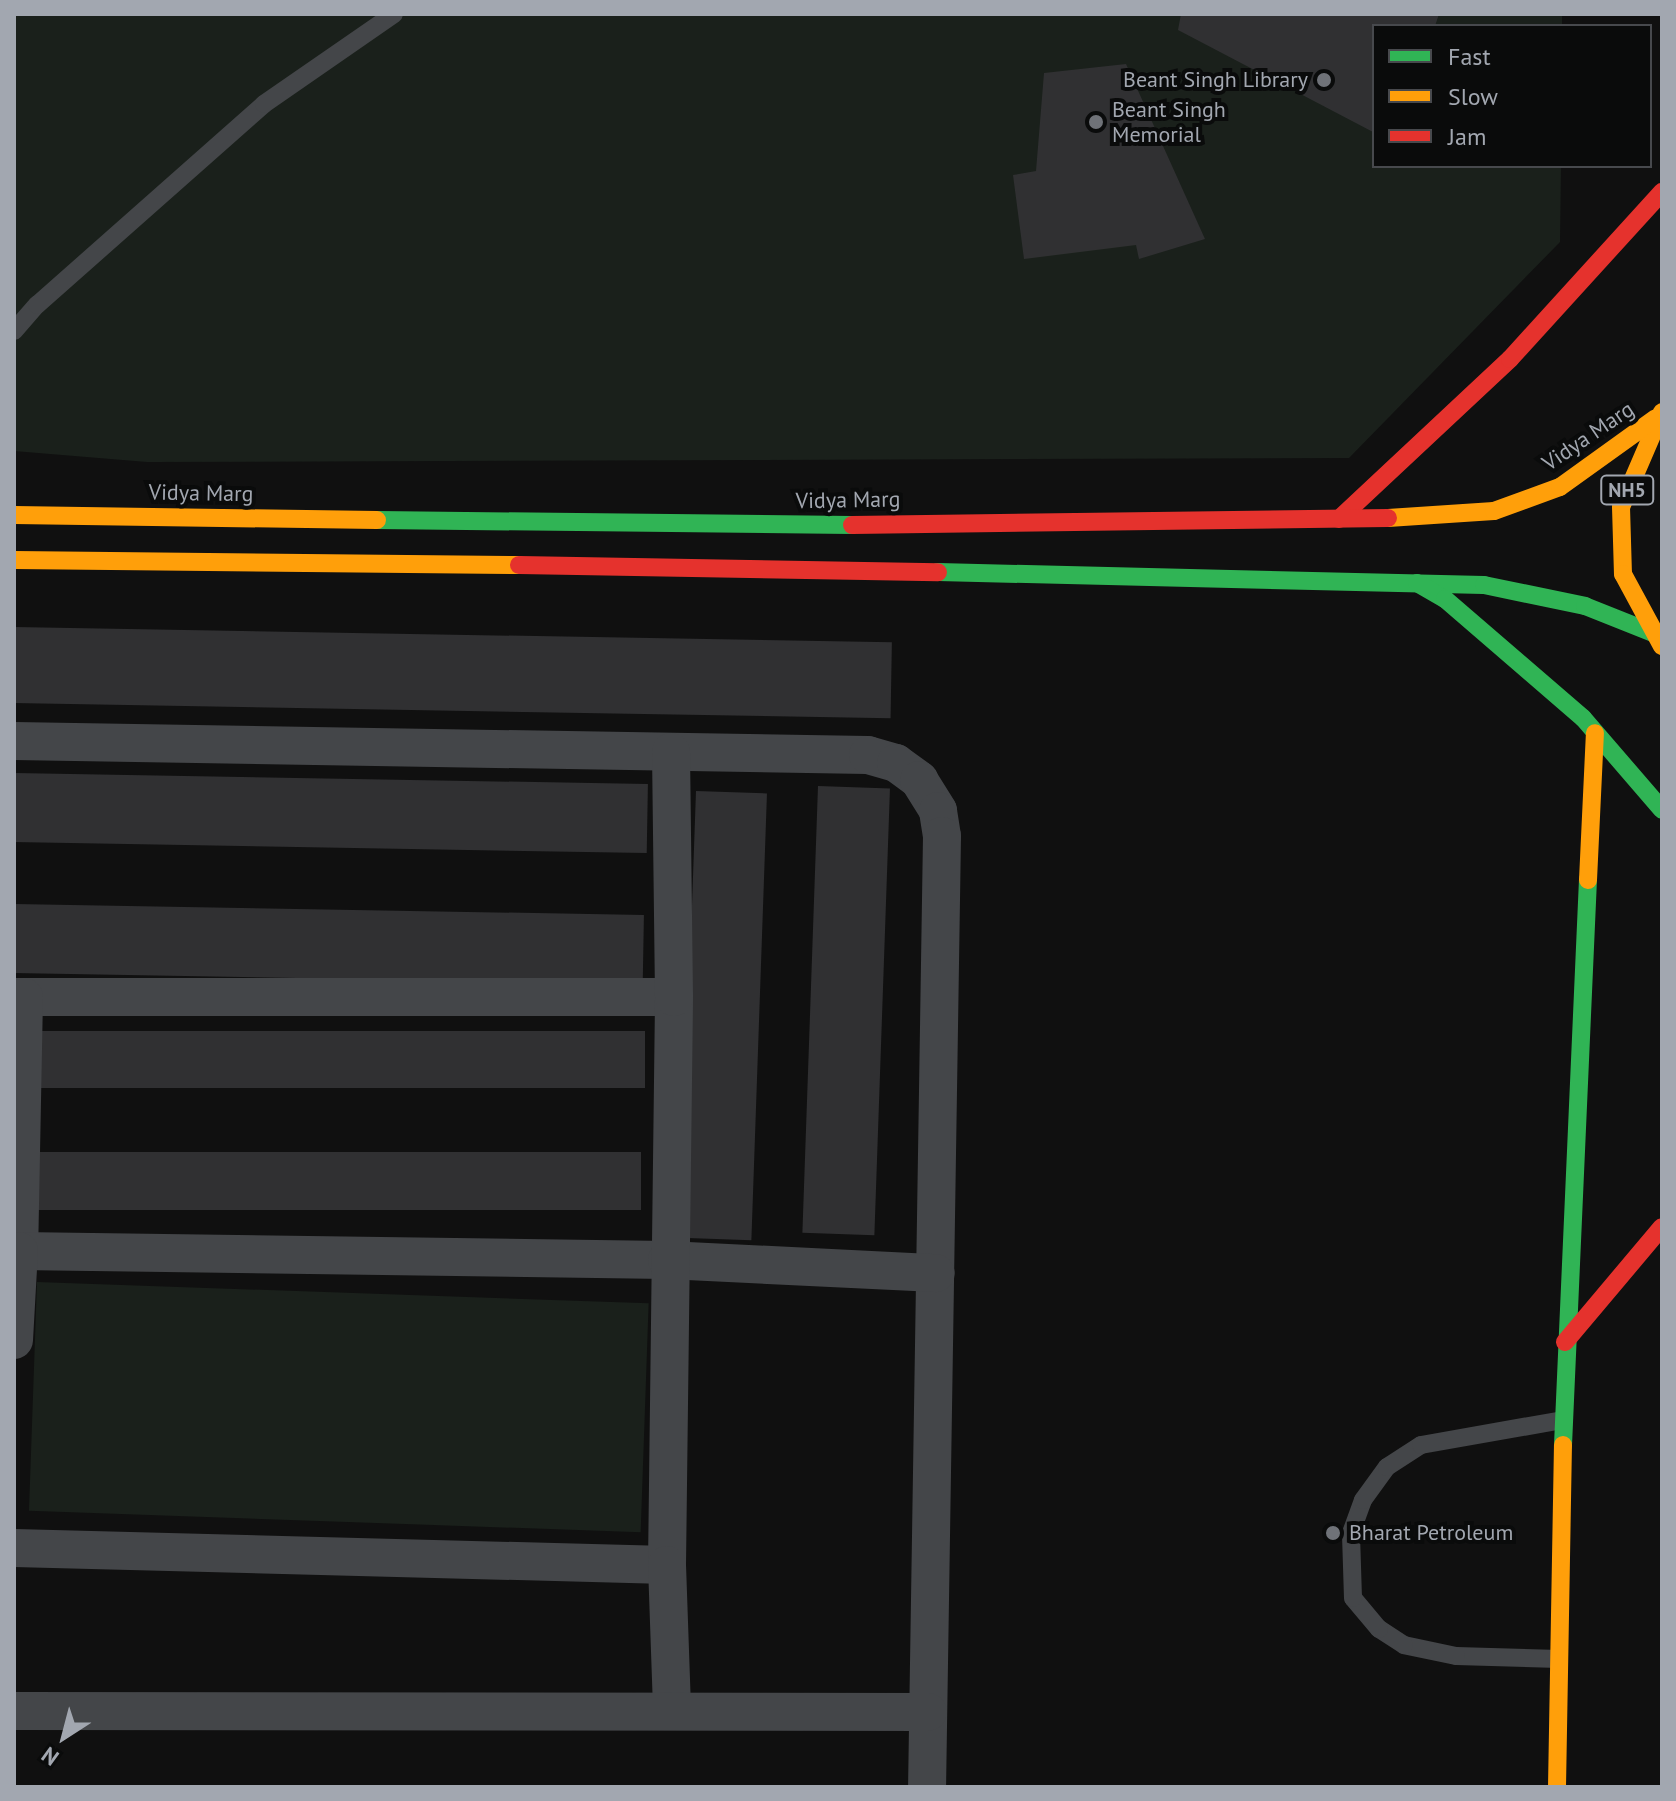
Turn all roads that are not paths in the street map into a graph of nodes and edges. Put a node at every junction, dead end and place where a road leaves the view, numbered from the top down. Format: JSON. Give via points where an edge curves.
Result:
{"nodes":[{"id":1,"x":394,"y":14,"type":"edge"},
{"id":2,"x":1662,"y":192,"type":"edge"},
{"id":3,"x":14,"y":331,"type":"edge"},
{"id":4,"x":1659,"y":415,"type":"edge"},
{"id":5,"x":14,"y":515,"type":"edge"},
{"id":6,"x":1339,"y":519,"type":"junction"},
{"id":7,"x":14,"y":560,"type":"edge"},
{"id":8,"x":1417,"y":583,"type":"junction"},
{"id":9,"x":1658,"y":640,"type":"edge"},
{"id":10,"x":1595,"y":733,"type":"junction"},
{"id":11,"x":14,"y":741,"type":"edge"},
{"id":12,"x":671,"y":752,"type":"junction"},
{"id":13,"x":1662,"y":810,"type":"edge"},
{"id":14,"x":19,"y":997,"type":"edge"},
{"id":15,"x":674,"y":997,"type":"junction"},
{"id":16,"x":1662,"y":1227,"type":"edge"},
{"id":17,"x":19,"y":1251,"type":"junction"},
{"id":18,"x":667,"y":1260,"type":"junction"},
{"id":19,"x":936,"y":1273,"type":"junction"},
{"id":20,"x":14,"y":1340,"type":"edge"},
{"id":21,"x":1565,"y":1342,"type":"junction"},
{"id":22,"x":1563,"y":1420,"type":"junction"},
{"id":23,"x":14,"y":1548,"type":"edge"},
{"id":24,"x":667,"y":1565,"type":"junction"},
{"id":25,"x":1559,"y":1659,"type":"junction"},
{"id":26,"x":14,"y":1711,"type":"edge"},
{"id":27,"x":672,"y":1711,"type":"junction"},
{"id":28,"x":928,"y":1712,"type":"junction"},
{"id":29,"x":927,"y":1787,"type":"edge"},
{"id":30,"x":1557,"y":1787,"type":"edge"}],
"edges":[{"from":1,"to":3,"type":"lane","via":[[264,104]]},
{"from":2,"to":6,"type":"main road","via":[[1510,359]]},
{"from":4,"to":6,"type":"main road","name":"Vidya Marg","via":[[1560,487],[1494,511]]},
{"from":4,"to":9,"type":"main road","number":"NH5","via":[[1621,507],[1623,574]]},
{"from":5,"to":6,"type":"main road","name":"Vidya Marg","via":[[744,526]]},
{"from":7,"to":8,"type":"main road","via":[[740,567]]},
{"from":8,"to":9,"type":"main road","via":[[1484,585],[1585,606]]},
{"from":8,"to":10,"type":"main road","via":[[1445,599]]},
{"from":10,"to":13,"type":"main road"},
{"from":10,"to":21,"type":"main road"},
{"from":11,"to":12,"type":"street"},
{"from":12,"to":15,"type":"street"},
{"from":12,"to":19,"type":"street","via":[[868,755],[907,769],[931,795],[942,836]]},
{"from":14,"to":15,"type":"street"},
{"from":14,"to":17,"type":"street"},
{"from":15,"to":18,"type":"street"},
{"from":16,"to":21,"type":"main road"},
{"from":17,"to":18,"type":"street"},
{"from":17,"to":20,"type":"street"},
{"from":18,"to":19,"type":"street"},
{"from":18,"to":24,"type":"street"},
{"from":19,"to":28,"type":"street"},
{"from":21,"to":22,"type":"main road"},
{"from":22,"to":25,"type":"main road"},
{"from":22,"to":25,"type":"lane","via":[[1421,1445],[1387,1467],[1363,1500],[1351,1533],[1353,1598],[1379,1629],[1404,1645],[1456,1656]]},
{"from":23,"to":24,"type":"street"},
{"from":24,"to":27,"type":"street"},
{"from":25,"to":30,"type":"main road"},
{"from":26,"to":27,"type":"street"},
{"from":27,"to":28,"type":"street"},
{"from":28,"to":29,"type":"street"}]}
